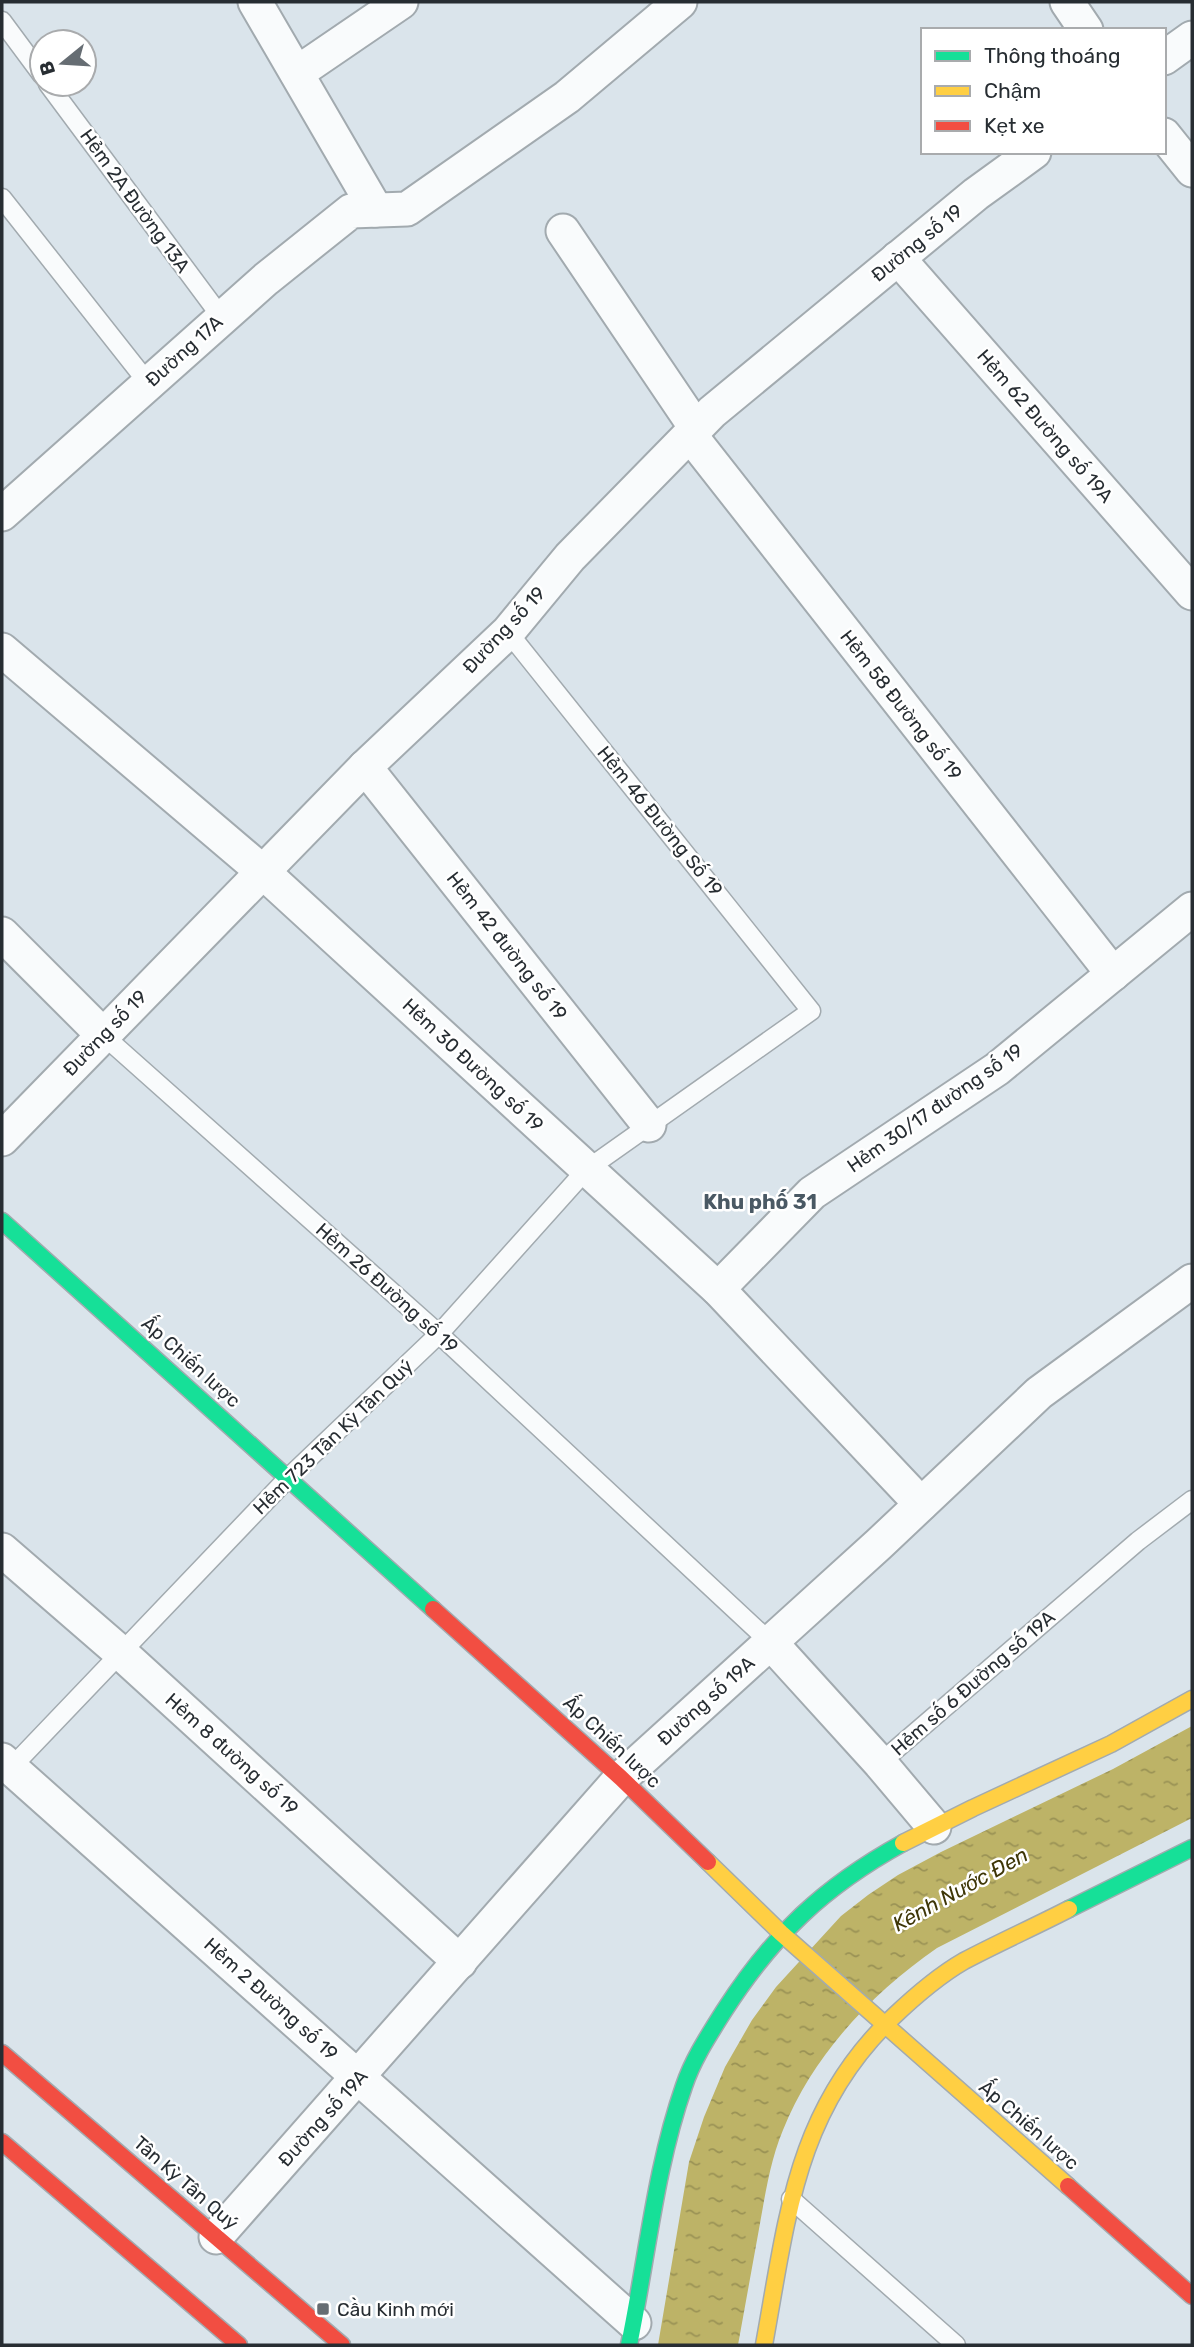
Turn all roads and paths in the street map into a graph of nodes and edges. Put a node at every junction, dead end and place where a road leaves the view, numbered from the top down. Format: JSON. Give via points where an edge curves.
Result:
{"nodes":[{"id":1,"x":255,"y":2,"type":"edge"},
{"id":2,"x":401,"y":2,"type":"edge"},
{"id":3,"x":680,"y":2,"type":"edge"},
{"id":4,"x":1067,"y":2,"type":"edge"},
{"id":5,"x":2,"y":21,"type":"edge"},
{"id":6,"x":1085,"y":28,"type":"edge"},
{"id":7,"x":1192,"y":38,"type":"edge"},
{"id":8,"x":28,"y":56,"type":"edge"},
{"id":9,"x":1166,"y":57,"type":"edge"},
{"id":10,"x":297,"y":73,"type":"junction"},
{"id":11,"x":58,"y":98,"type":"edge"},
{"id":12,"x":1166,"y":138,"type":"edge"},
{"id":13,"x":1031,"y":154,"type":"edge"},
{"id":14,"x":1192,"y":170,"type":"edge"},
{"id":15,"x":2,"y":198,"type":"edge"},
{"id":16,"x":376,"y":210,"type":"junction"},
{"id":17,"x":563,"y":231,"type":"dead end"},
{"id":18,"x":898,"y":258,"type":"junction"},
{"id":19,"x":222,"y":318,"type":"junction"},
{"id":20,"x":148,"y":383,"type":"junction"},
{"id":21,"x":693,"y":432,"type":"junction"},
{"id":22,"x":2,"y":513,"type":"edge"},
{"id":23,"x":1192,"y":593,"type":"edge"},
{"id":24,"x":508,"y":632,"type":"junction"},
{"id":25,"x":2,"y":650,"type":"edge"},
{"id":26,"x":365,"y":767,"type":"junction"},
{"id":27,"x":262,"y":872,"type":"junction"},
{"id":28,"x":1192,"y":909,"type":"edge"},
{"id":29,"x":2,"y":934,"type":"edge"},
{"id":30,"x":1113,"y":974,"type":"junction"},
{"id":31,"x":811,"y":1011,"type":"joint"},
{"id":32,"x":103,"y":1035,"type":"junction"},
{"id":33,"x":649,"y":1125,"type":"junction"},
{"id":34,"x":2,"y":1139,"type":"edge"},
{"id":35,"x":586,"y":1170,"type":"junction"},
{"id":36,"x":2,"y":1221,"type":"edge"},
{"id":37,"x":1192,"y":1281,"type":"edge"},
{"id":38,"x":718,"y":1289,"type":"junction"},
{"id":39,"x":439,"y":1334,"type":"junction"},
{"id":40,"x":288,"y":1478,"type":"junction"},
{"id":41,"x":1192,"y":1500,"type":"edge"},
{"id":42,"x":921,"y":1504,"type":"junction"},
{"id":43,"x":2,"y":1549,"type":"edge"},
{"id":44,"x":771,"y":1643,"type":"junction"},
{"id":45,"x":121,"y":1653,"type":"junction"},
{"id":46,"x":1192,"y":1699,"type":"edge"},
{"id":47,"x":880,"y":1763,"type":"junction"},
{"id":48,"x":5,"y":1768,"type":"edge"},
{"id":49,"x":621,"y":1778,"type":"junction"},
{"id":50,"x":934,"y":1827,"type":"junction"},
{"id":51,"x":1192,"y":1848,"type":"edge"},
{"id":52,"x":781,"y":1933,"type":"junction"},
{"id":53,"x":460,"y":1962,"type":"junction"},
{"id":54,"x":884,"y":2025,"type":"junction"},
{"id":55,"x":2,"y":2053,"type":"edge"},
{"id":56,"x":359,"y":2077,"type":"junction"},
{"id":57,"x":2,"y":2144,"type":"edge"},
{"id":58,"x":791,"y":2199,"type":"junction"},
{"id":59,"x":216,"y":2237,"type":"junction"},
{"id":60,"x":1192,"y":2296,"type":"edge"},
{"id":61,"x":632,"y":2334,"type":"edge"},
{"id":62,"x":239,"y":2345,"type":"edge"},
{"id":63,"x":342,"y":2345,"type":"edge"},
{"id":64,"x":764,"y":2345,"type":"edge"},
{"id":65,"x":956,"y":2345,"type":"edge"}],
"edges":[{"from":1,"to":10,"type":"street"},
{"from":2,"to":10,"type":"street"},
{"from":3,"to":16,"type":"street","name":"Đường 17A","via":[[567,97],[407,209]]},
{"from":4,"to":6,"type":"street"},
{"from":5,"to":8,"type":"lane"},
{"from":7,"to":9,"type":"street"},
{"from":10,"to":16,"type":"street"},
{"from":11,"to":19,"type":"lane","name":"Hẻm 2A Đường 13A"},
{"from":12,"to":14,"type":"street"},
{"from":13,"to":18,"type":"street","name":"Đường số 19"},
{"from":15,"to":20,"type":"lane"},
{"from":16,"to":19,"type":"street","name":"Đường 17A","via":[[351,211]]},
{"from":17,"to":21,"type":"street","name":"Hẻm 58 Đường số 19"},
{"from":18,"to":21,"type":"street","name":"Đường số 19"},
{"from":18,"to":23,"type":"street","name":"Hẻm 62 Đường số 19A"},
{"from":19,"to":20,"type":"street","name":"Đường 17A"},
{"from":20,"to":22,"type":"street","name":"Đường 17A"},
{"from":21,"to":24,"type":"street","name":"Đường số 19","via":[[570,557]]},
{"from":21,"to":30,"type":"street","name":"Hẻm 58 Đường số 19"},
{"from":24,"to":26,"type":"street","name":"Đường số 19"},
{"from":24,"to":31,"type":"lane","name":"Hẻm 46 Đường Số 19"},
{"from":25,"to":27,"type":"street","name":"Hẻm 30 Đường số 19"},
{"from":26,"to":27,"type":"street","name":"Đường số 19"},
{"from":26,"to":33,"type":"street","name":"Hẻm 42 đường số 19"},
{"from":27,"to":32,"type":"street","name":"Đường số 19"},
{"from":27,"to":35,"type":"street","name":"Hẻm 30 Đường số 19"},
{"from":28,"to":30,"type":"street","name":"Hẻm 30/17 đường số 19"},
{"from":29,"to":32,"type":"street","name":"Hẻm 26 Đường số 19"},
{"from":30,"to":38,"type":"street","name":"Hẻm 30/17 đường số 19","via":[[997,1069],[812,1193]]},
{"from":31,"to":33,"type":"lane","name":"Hẻm 723 Tân Kỳ Tân Quý"},
{"from":32,"to":34,"type":"street","name":"Đường số 19"},
{"from":32,"to":39,"type":"lane","name":"Hẻm 26 Đường số 19"},
{"from":33,"to":35,"type":"lane","name":"Hẻm 723 Tân Kỳ Tân Quý"},
{"from":35,"to":38,"type":"street","name":"Hẻm 30 Đường số 19"},
{"from":35,"to":39,"type":"lane","name":"Hẻm 723 Tân Kỳ Tân Quý"},
{"from":36,"to":40,"type":"street","name":"Ấp Chiến lược"},
{"from":37,"to":42,"type":"street","name":"Đường số 19A","via":[[1039,1393]]},
{"from":38,"to":42,"type":"street","name":"Hẻm 30 Đường số 19"},
{"from":39,"to":40,"type":"lane","name":"Hẻm 723 Tân Kỳ Tân Quý"},
{"from":39,"to":44,"type":"lane","name":"Hẻm 26 Đường số 19"},
{"from":40,"to":45,"type":"lane","name":"Hẻm 723 Tân Kỳ Tân Quý"},
{"from":40,"to":49,"type":"street","name":"Ấp Chiến lược"},
{"from":41,"to":47,"type":"lane","name":"Hẻm số 6 Đường số 19A"},
{"from":42,"to":44,"type":"street","name":"Đường số 19A"},
{"from":43,"to":45,"type":"street","name":"Hẻm 8 đường số 19"},
{"from":44,"to":47,"type":"street","name":"Hẻm số 6 Đường số 19A"},
{"from":44,"to":49,"type":"street","name":"Đường số 19A"},
{"from":45,"to":48,"type":"lane","name":"Hẻm 723 Tân Kỳ Tân Quý"},
{"from":45,"to":53,"type":"street","name":"Hẻm 8 đường số 19"},
{"from":46,"to":50,"type":"street","via":[[1103,1748]]},
{"from":47,"to":50,"type":"street"},
{"from":48,"to":56,"type":"street","name":"Hẻm 2 Đường số 19"},
{"from":49,"to":52,"type":"street","name":"Ấp Chiến lược"},
{"from":49,"to":53,"type":"street","name":"Đường số 19A"},
{"from":50,"to":52,"type":"street","via":[[858,1870]]},
{"from":51,"to":54,"type":"street","via":[[954,1968],[914,1995]]},
{"from":52,"to":54,"type":"street","name":"Ấp Chiến lược"},
{"from":52,"to":61,"type":"street","via":[[719,2019],[685,2083],[658,2181]]},
{"from":53,"to":56,"type":"street","name":"Đường số 19A"},
{"from":54,"to":58,"type":"street","via":[[840,2079],[823,2110],[808,2140]]},
{"from":54,"to":60,"type":"street","name":"Ấp Chiến lược"},
{"from":55,"to":59,"type":"street","name":"Tân Kỳ Tân Quý"},
{"from":56,"to":59,"type":"street","name":"Đường số 19A"},
{"from":56,"to":61,"type":"street","name":"Hẻm 2 Đường số 19"},
{"from":57,"to":62,"type":"street"},
{"from":58,"to":64,"type":"street"},
{"from":58,"to":65,"type":"lane"},
{"from":59,"to":63,"type":"street","name":"Tân Kỳ Tân Quý"}]}
